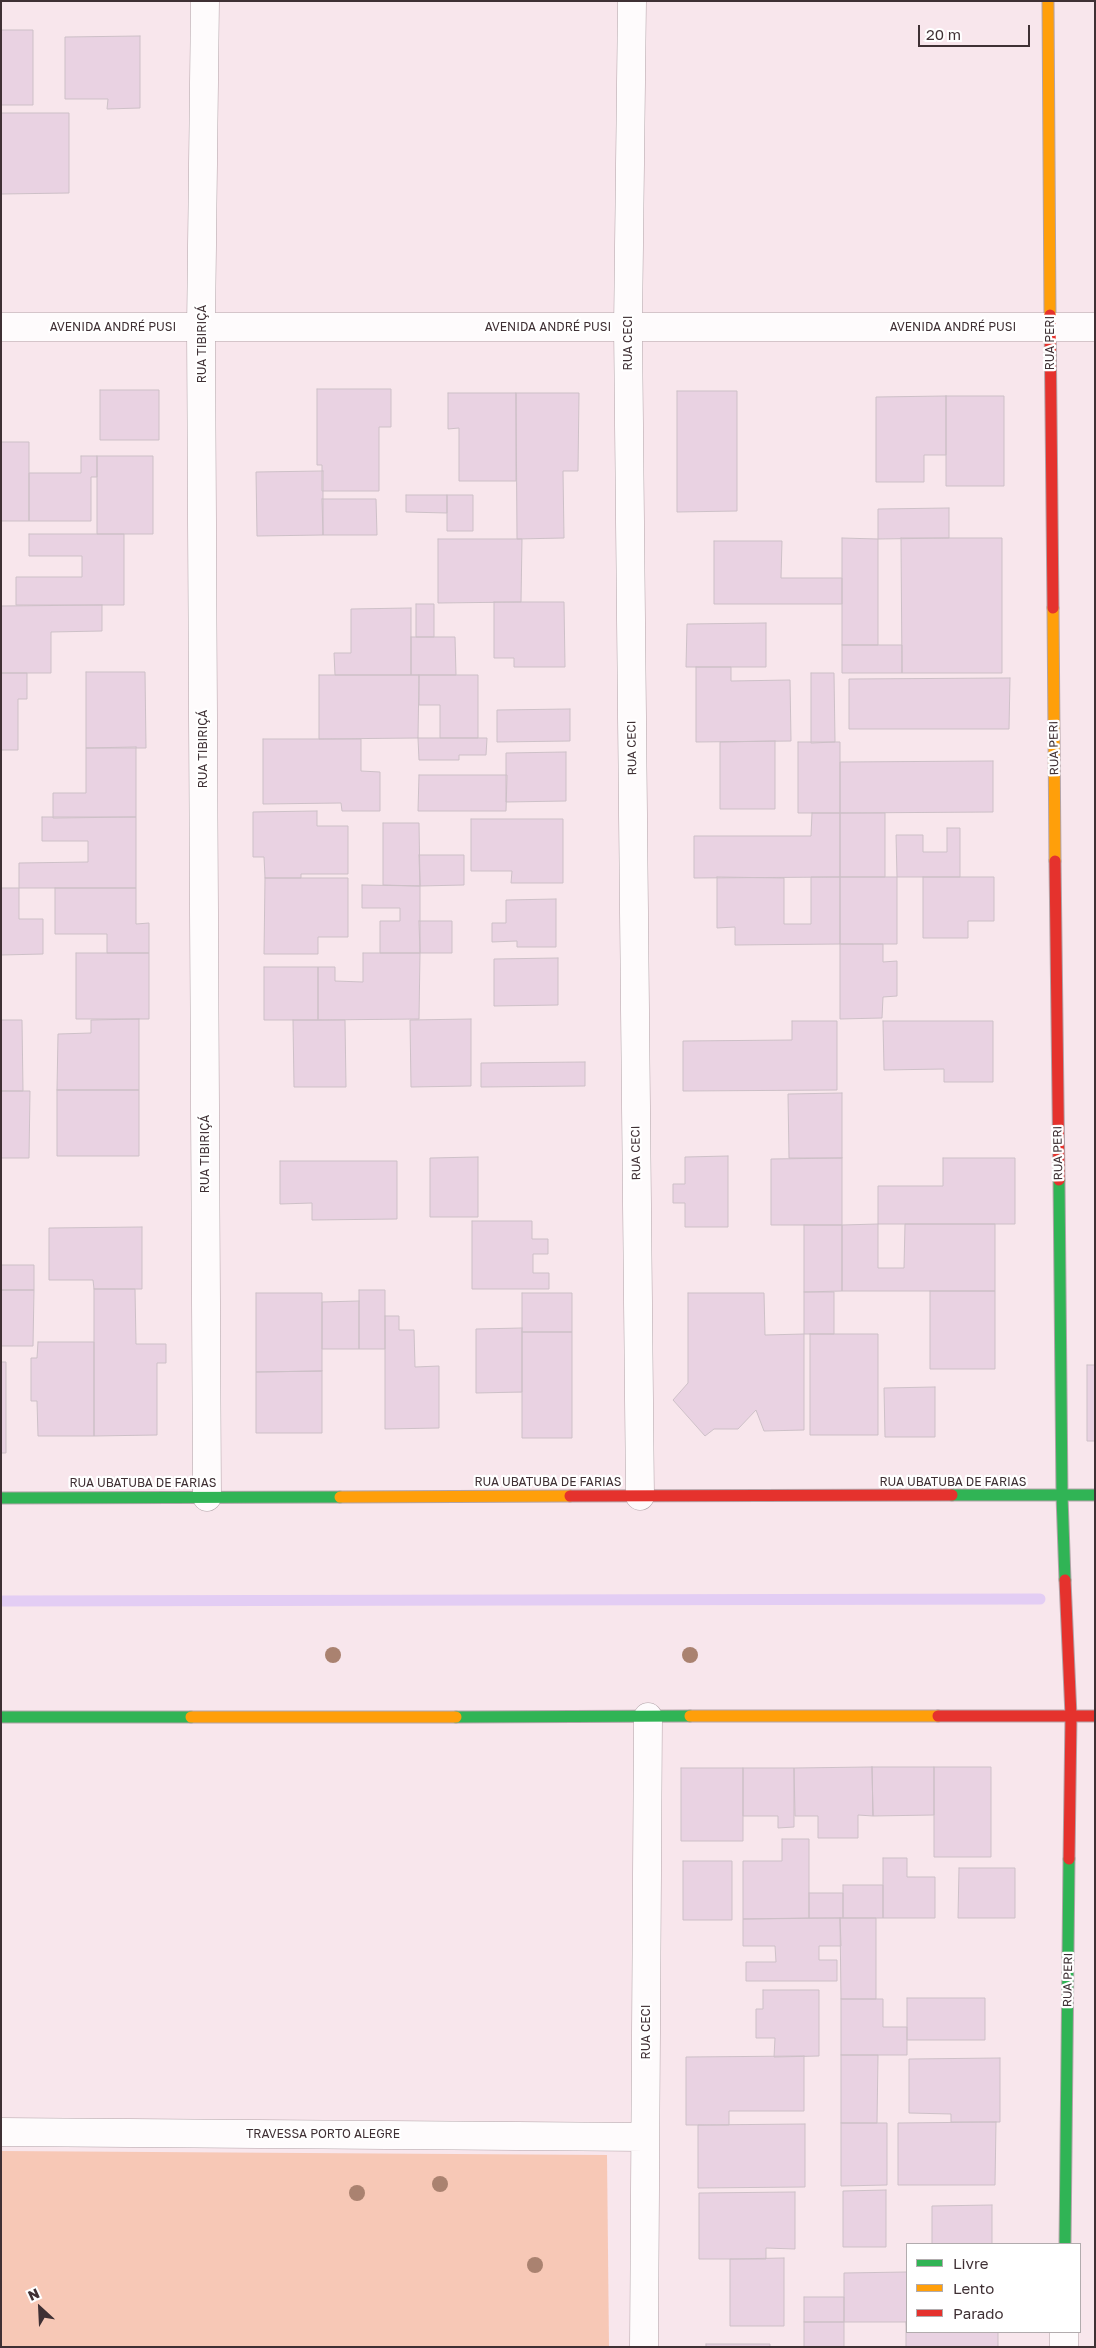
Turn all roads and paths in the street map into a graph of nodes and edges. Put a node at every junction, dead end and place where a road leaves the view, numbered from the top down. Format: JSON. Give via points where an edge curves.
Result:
{"nodes":[{"id":1,"x":205,"y":1,"type":"edge"},
{"id":2,"x":632,"y":1,"type":"edge"},
{"id":3,"x":1048,"y":1,"type":"edge"},
{"id":4,"x":1,"y":327,"type":"edge"},
{"id":5,"x":201,"y":327,"type":"junction"},
{"id":6,"x":628,"y":327,"type":"junction"},
{"id":7,"x":1050,"y":327,"type":"junction"},
{"id":8,"x":1095,"y":327,"type":"edge"},
{"id":9,"x":1095,"y":1495,"type":"edge"},
{"id":10,"x":640,"y":1496,"type":"junction"},
{"id":11,"x":1062,"y":1496,"type":"junction"},
{"id":12,"x":207,"y":1497,"type":"junction"},
{"id":13,"x":1,"y":1498,"type":"edge"},
{"id":14,"x":1071,"y":1716,"type":"junction"},
{"id":15,"x":1095,"y":1716,"type":"edge"},
{"id":16,"x":1,"y":1717,"type":"edge"},
{"id":17,"x":648,"y":1717,"type":"junction"},
{"id":18,"x":1,"y":2132,"type":"edge"},
{"id":19,"x":645,"y":2137,"type":"junction"},
{"id":20,"x":1065,"y":2243,"type":"edge"},
{"id":21,"x":1064,"y":2333,"type":"edge"},
{"id":22,"x":644,"y":2347,"type":"edge"},
{"id":23,"x":1064,"y":2347,"type":"edge"}],
"edges":[{"from":1,"to":5,"type":"street","name":"RUA TIBIRIÇÁ"},
{"from":2,"to":6,"type":"street","name":"RUA CECI"},
{"from":3,"to":7,"type":"street","name":"RUA PERI"},
{"from":4,"to":5,"type":"street","name":"AVENIDA ANDRÉ PUSI"},
{"from":5,"to":6,"type":"street","name":"AVENIDA ANDRÉ PUSI"},
{"from":5,"to":12,"type":"street","name":"RUA TIBIRIÇÁ"},
{"from":6,"to":7,"type":"street","name":"AVENIDA ANDRÉ PUSI"},
{"from":6,"to":10,"type":"street","name":"RUA CECI"},
{"from":7,"to":8,"type":"street","name":"AVENIDA ANDRÉ PUSI"},
{"from":7,"to":11,"type":"street","name":"RUA PERI"},
{"from":9,"to":11,"type":"street","name":"RUA UBATUBA DE FARIAS"},
{"from":10,"to":11,"type":"street","name":"RUA UBATUBA DE FARIAS"},
{"from":10,"to":12,"type":"street","name":"RUA UBATUBA DE FARIAS"},
{"from":11,"to":14,"type":"street","name":"RUA PERI"},
{"from":12,"to":13,"type":"street","name":"RUA UBATUBA DE FARIAS"},
{"from":14,"to":15,"type":"street"},
{"from":14,"to":17,"type":"street"},
{"from":14,"to":20,"type":"street","name":"RUA PERI"},
{"from":16,"to":17,"type":"street"},
{"from":17,"to":19,"type":"street","name":"RUA CECI"},
{"from":18,"to":19,"type":"street","name":"TRAVESSA PORTO ALEGRE"},
{"from":19,"to":22,"type":"street","name":"RUA CECI"},
{"from":21,"to":23,"type":"street"}]}
